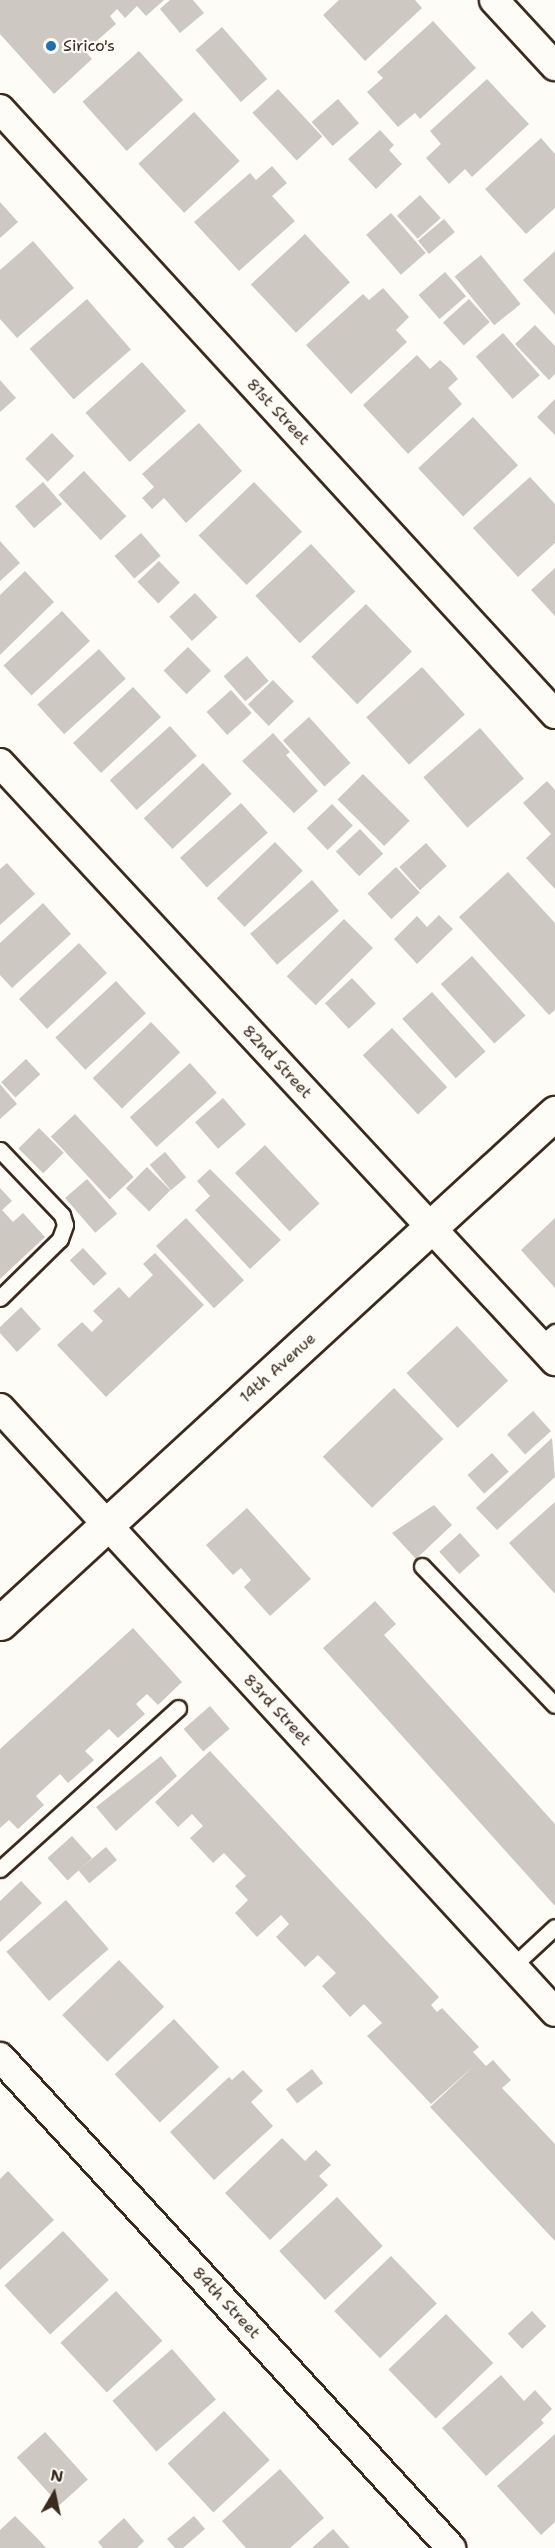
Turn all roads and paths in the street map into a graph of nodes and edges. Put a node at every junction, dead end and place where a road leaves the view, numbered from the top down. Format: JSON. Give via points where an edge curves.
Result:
{"nodes":[{"id":1,"x":494,"y":0,"type":"edge"},
{"id":2,"x":555,"y":66,"type":"edge"},
{"id":3,"x":0,"y":110,"type":"edge"},
{"id":4,"x":555,"y":714,"type":"edge"},
{"id":5,"x":0,"y":763,"type":"edge"},
{"id":6,"x":555,"y":1113,"type":"edge"},
{"id":7,"x":0,"y":1150,"type":"edge"},
{"id":8,"x":431,"y":1228,"type":"junction"},
{"id":9,"x":0,"y":1298,"type":"edge"},
{"id":10,"x":550,"y":1346,"type":"edge"},
{"id":11,"x":0,"y":1408,"type":"edge"},
{"id":12,"x":107,"y":1525,"type":"junction"},
{"id":13,"x":422,"y":1566,"type":"dead end"},
{"id":14,"x":0,"y":1623,"type":"edge"},
{"id":15,"x":555,"y":1705,"type":"edge"},
{"id":16,"x":178,"y":1708,"type":"dead end"},
{"id":17,"x":0,"y":1869,"type":"edge"},
{"id":18,"x":555,"y":1927,"type":"edge"},
{"id":19,"x":513,"y":1966,"type":"junction"},
{"id":20,"x":555,"y":2012,"type":"edge"},
{"id":21,"x":0,"y":2057,"type":"edge"},
{"id":22,"x":451,"y":2548,"type":"edge"}],
"edges":[{"from":1,"to":2,"type":"street"},
{"from":3,"to":4,"type":"street","name":"81st Street"},
{"from":5,"to":8,"type":"street","name":"82nd Street"},
{"from":6,"to":8,"type":"main road","name":"14th Avenue"},
{"from":7,"to":9,"type":"lane","via":[[62,1215],[64,1225],[60,1239]]},
{"from":8,"to":10,"type":"street","name":"82nd Street"},
{"from":8,"to":12,"type":"main road","name":"14th Avenue"},
{"from":11,"to":12,"type":"street","name":"83rd Street"},
{"from":12,"to":14,"type":"main road","name":"14th Avenue"},
{"from":12,"to":19,"type":"street","name":"83rd Street"},
{"from":13,"to":15,"type":"lane"},
{"from":16,"to":17,"type":"lane"},
{"from":18,"to":19,"type":"lane"},
{"from":19,"to":20,"type":"street","name":"83rd Street"},
{"from":21,"to":22,"type":"street","name":"84th Street"}]}
